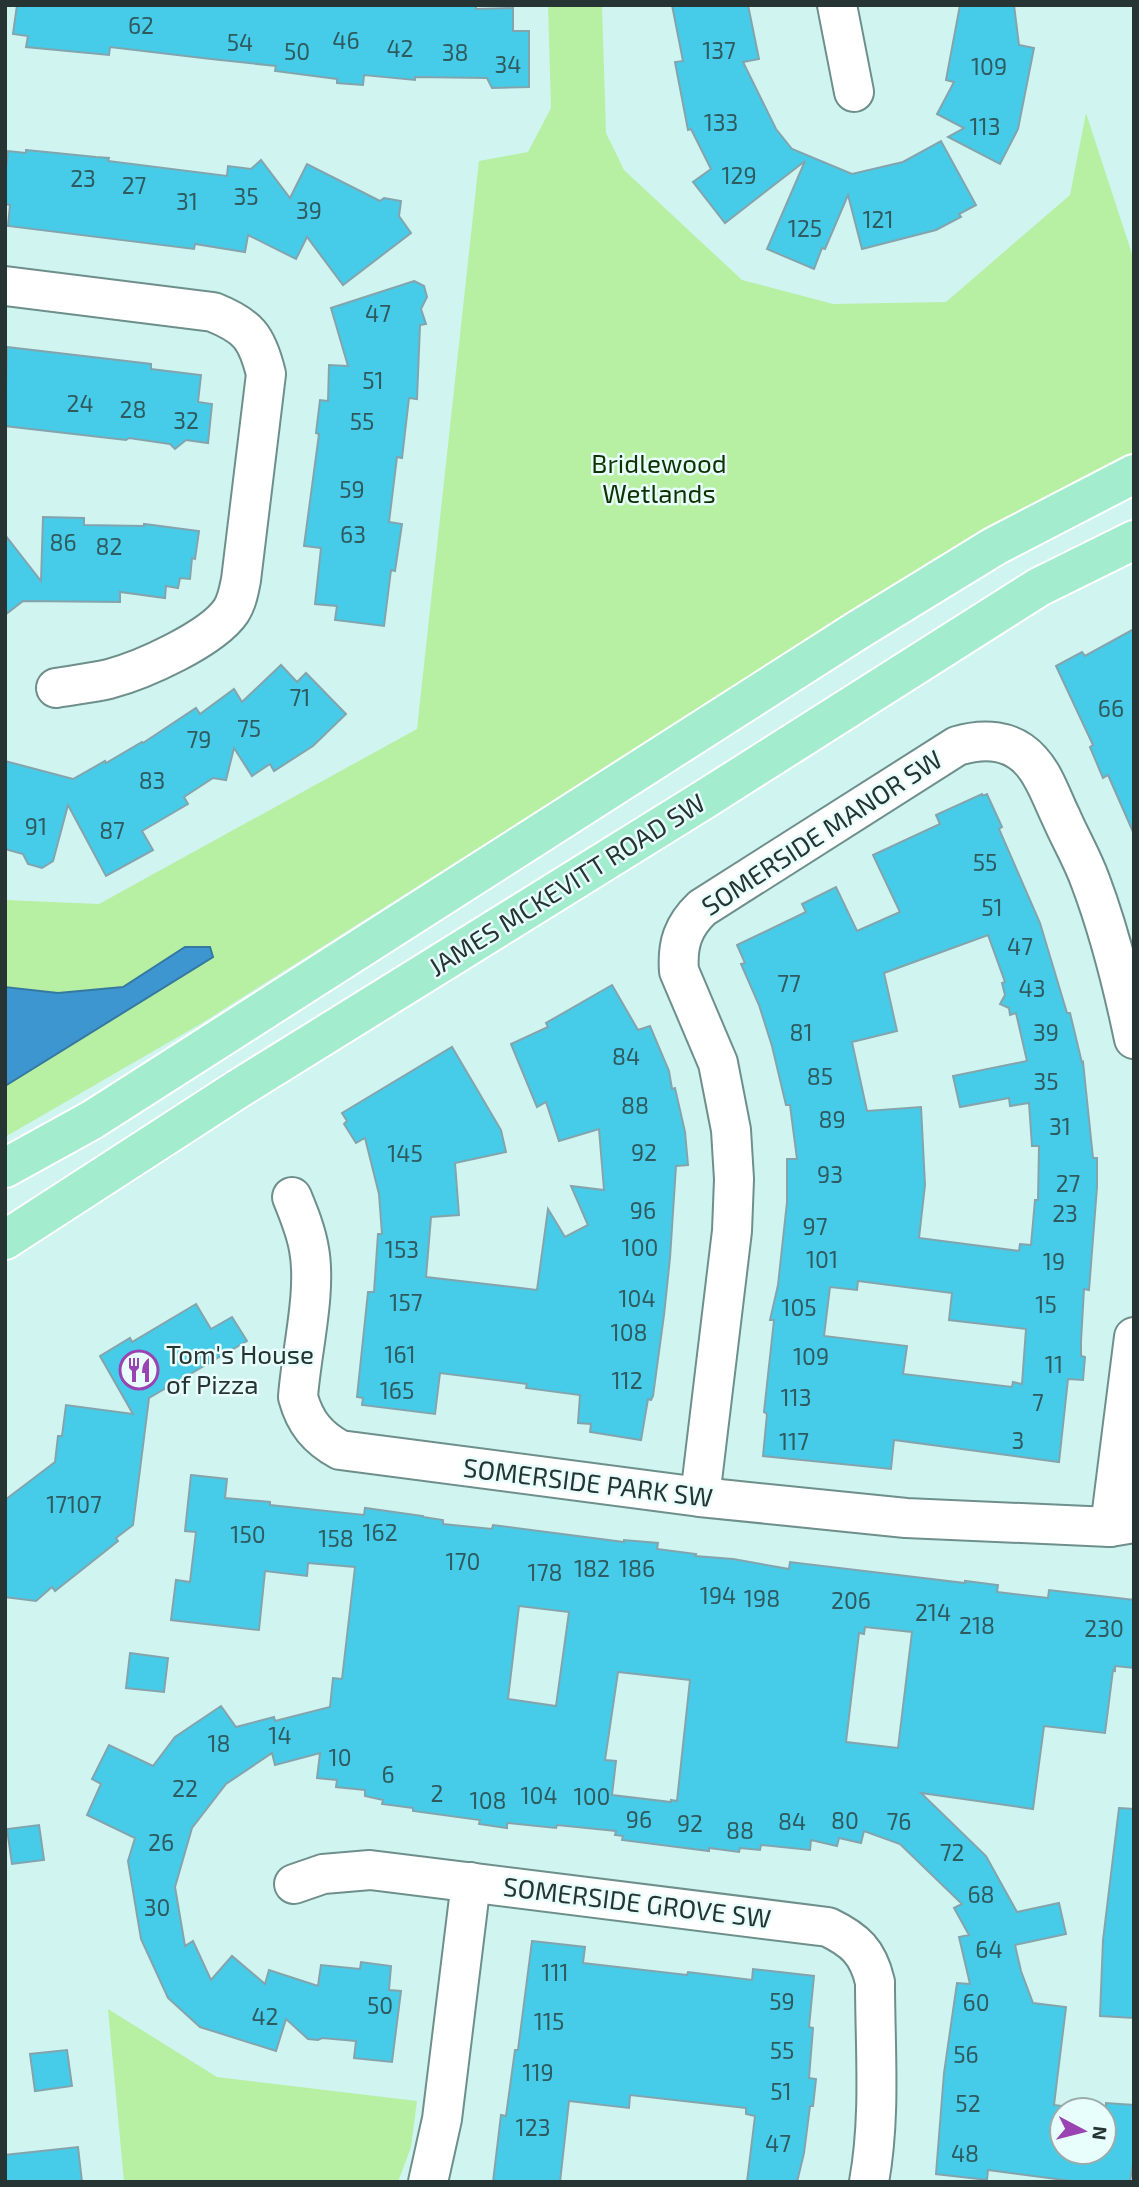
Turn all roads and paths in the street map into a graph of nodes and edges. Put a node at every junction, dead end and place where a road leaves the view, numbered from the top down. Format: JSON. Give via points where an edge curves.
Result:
{"nodes":[{"id":1,"x":837,"y":5,"type":"edge"},
{"id":2,"x":854,"y":92,"type":"dead end"},
{"id":3,"x":5,"y":286,"type":"edge"},
{"id":4,"x":1134,"y":474,"type":"edge"},
{"id":5,"x":1134,"y":540,"type":"edge"},
{"id":6,"x":56,"y":688,"type":"dead end"},
{"id":7,"x":1134,"y":1039,"type":"edge"},
{"id":8,"x":5,"y":1168,"type":"edge"},
{"id":9,"x":292,"y":1197,"type":"dead end"},
{"id":10,"x":5,"y":1240,"type":"edge"},
{"id":11,"x":1134,"y":1337,"type":"edge"},
{"id":12,"x":700,"y":1497,"type":"junction"},
{"id":13,"x":1126,"y":1529,"type":"edge"},
{"id":14,"x":471,"y":1882,"type":"junction"},
{"id":15,"x":294,"y":1884,"type":"dead end"},
{"id":16,"x":428,"y":2182,"type":"edge"},
{"id":17,"x":869,"y":2182,"type":"edge"}],
"edges":[{"from":1,"to":2,"type":"street"},
{"from":3,"to":6,"type":"street","via":[[213,312],[237,322],[252,337],[266,374],[241,580],[232,610],[208,632],[153,663],[109,679]]},
{"from":4,"to":8,"type":"main road","via":[[995,546],[92,1121]]},
{"from":5,"to":10,"type":"main road","name":"JAMES MCKEVITT ROAD SW","via":[[1039,587]]},
{"from":7,"to":12,"type":"street","name":"SOMERSIDE MANOR SW","via":[[1090,879],[1042,777],[1030,760],[1001,743],[984,740],[957,746],[692,918],[680,941],[679,971],[718,1063],[731,1130],[734,1179],[732,1231]]},
{"from":9,"to":12,"type":"street","name":"SOMERSIDE PARK SW","via":[[310,1251],[311,1284],[298,1397],[307,1422],[325,1442],[355,1454]]},
{"from":11,"to":13,"type":"street"},
{"from":12,"to":13,"type":"street","name":"SOMERSIDE PARK SW","via":[[906,1518]]},
{"from":14,"to":15,"type":"street","via":[[370,1870],[323,1874]]},
{"from":14,"to":16,"type":"street","name":"SOMERSIDE GROVE SW","via":[[442,2119]]},
{"from":14,"to":17,"type":"street","name":"SOMERSIDE GROVE SW","via":[[828,1927],[848,1937],[862,1951],[875,1982],[875,2105]]}]}
